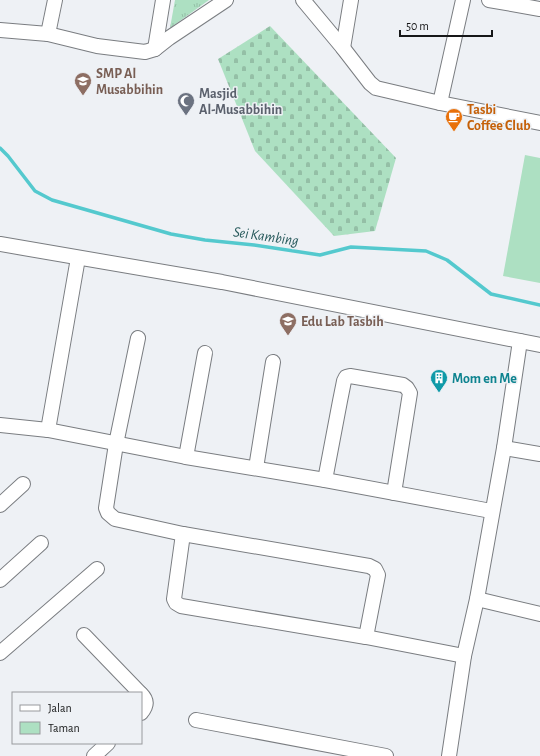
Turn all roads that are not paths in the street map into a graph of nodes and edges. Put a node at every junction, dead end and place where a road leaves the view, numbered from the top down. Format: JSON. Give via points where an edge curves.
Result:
{"nodes":[{"id":1,"x":55,"y":0,"type":"edge"},
{"id":2,"x":163,"y":0,"type":"edge"},
{"id":3,"x":226,"y":0,"type":"edge"},
{"id":4,"x":303,"y":0,"type":"edge"},
{"id":5,"x":351,"y":0,"type":"edge"},
{"id":6,"x":463,"y":0,"type":"edge"},
{"id":7,"x":489,"y":0,"type":"edge"},
{"id":8,"x":540,"y":9,"type":"edge"},
{"id":9,"x":0,"y":30,"type":"edge"},
{"id":10,"x":48,"y":34,"type":"junction"},
{"id":11,"x":343,"y":48,"type":"junction"},
{"id":12,"x":155,"y":49,"type":"junction"},
{"id":13,"x":440,"y":103,"type":"junction"},
{"id":14,"x":540,"y":123,"type":"edge"},
{"id":15,"x":0,"y":244,"type":"edge"},
{"id":16,"x":78,"y":258,"type":"junction"},
{"id":17,"x":138,"y":338,"type":"dead end"},
{"id":18,"x":520,"y":341,"type":"junction"},
{"id":19,"x":540,"y":345,"type":"edge"},
{"id":20,"x":205,"y":353,"type":"dead end"},
{"id":21,"x":273,"y":362,"type":"dead end"},
{"id":22,"x":0,"y":425,"type":"edge"},
{"id":23,"x":48,"y":430,"type":"junction"},
{"id":24,"x":116,"y":444,"type":"junction"},
{"id":25,"x":504,"y":448,"type":"junction"},
{"id":26,"x":540,"y":454,"type":"edge"},
{"id":27,"x":186,"y":457,"type":"junction"},
{"id":28,"x":256,"y":468,"type":"junction"},
{"id":29,"x":325,"y":480,"type":"junction"},
{"id":30,"x":23,"y":484,"type":"dead end"},
{"id":31,"x":394,"y":493,"type":"junction"},
{"id":32,"x":0,"y":505,"type":"edge"},
{"id":33,"x":491,"y":511,"type":"junction"},
{"id":34,"x":183,"y":534,"type":"junction"},
{"id":35,"x":41,"y":543,"type":"dead end"},
{"id":36,"x":97,"y":568,"type":"dead end"},
{"id":37,"x":0,"y":580,"type":"edge"},
{"id":38,"x":476,"y":599,"type":"junction"},
{"id":39,"x":540,"y":614,"type":"edge"},
{"id":40,"x":84,"y":635,"type":"dead end"},
{"id":41,"x":366,"y":637,"type":"junction"},
{"id":42,"x":0,"y":653,"type":"edge"},
{"id":43,"x":464,"y":656,"type":"junction"},
{"id":44,"x":140,"y":692,"type":"edge"},
{"id":45,"x":142,"y":694,"type":"edge"},
{"id":46,"x":142,"y":712,"type":"edge"},
{"id":47,"x":196,"y":720,"type":"dead end"},
{"id":48,"x":107,"y":744,"type":"edge"},
{"id":49,"x":343,"y":752,"type":"edge"},
{"id":50,"x":94,"y":756,"type":"edge"},
{"id":51,"x":386,"y":756,"type":"edge"},
{"id":52,"x":449,"y":756,"type":"edge"}],
"edges":[{"from":1,"to":10,"type":"street"},
{"from":2,"to":12,"type":"street"},
{"from":3,"to":12,"type":"street"},
{"from":4,"to":11,"type":"street"},
{"from":5,"to":11,"type":"street"},
{"from":6,"to":13,"type":"street"},
{"from":7,"to":8,"type":"street"},
{"from":9,"to":10,"type":"street"},
{"from":10,"to":12,"type":"street","via":[[97,46],[145,52]]},
{"from":11,"to":13,"type":"street","via":[[376,88]]},
{"from":13,"to":14,"type":"street"},
{"from":15,"to":16,"type":"street"},
{"from":16,"to":18,"type":"street","via":[[222,282]]},
{"from":16,"to":23,"type":"street"},
{"from":17,"to":24,"type":"street"},
{"from":18,"to":19,"type":"street"},
{"from":18,"to":25,"type":"street"},
{"from":20,"to":27,"type":"street"},
{"from":21,"to":28,"type":"street"},
{"from":22,"to":23,"type":"street"},
{"from":23,"to":24,"type":"street"},
{"from":24,"to":27,"type":"street"},
{"from":24,"to":34,"type":"street","via":[[106,508],[108,513],[115,519]]},
{"from":25,"to":26,"type":"street"},
{"from":25,"to":33,"type":"street"},
{"from":27,"to":28,"type":"street"},
{"from":28,"to":29,"type":"street"},
{"from":29,"to":31,"type":"street"},
{"from":29,"to":31,"type":"street","via":[[346,377],[403,385],[410,393]]},
{"from":30,"to":32,"type":"street"},
{"from":31,"to":33,"type":"street"},
{"from":33,"to":38,"type":"street"},
{"from":34,"to":41,"type":"street","via":[[174,599],[178,604]]},
{"from":34,"to":41,"type":"street","via":[[372,567],[378,575]]},
{"from":35,"to":37,"type":"street"},
{"from":36,"to":42,"type":"street"},
{"from":38,"to":39,"type":"street"},
{"from":38,"to":43,"type":"street"},
{"from":40,"to":44,"type":"street"},
{"from":41,"to":43,"type":"street"},
{"from":43,"to":52,"type":"street"},
{"from":45,"to":46,"type":"street","via":[[147,703]]},
{"from":47,"to":49,"type":"street"},
{"from":48,"to":50,"type":"street"},
{"from":49,"to":51,"type":"street"}]}
